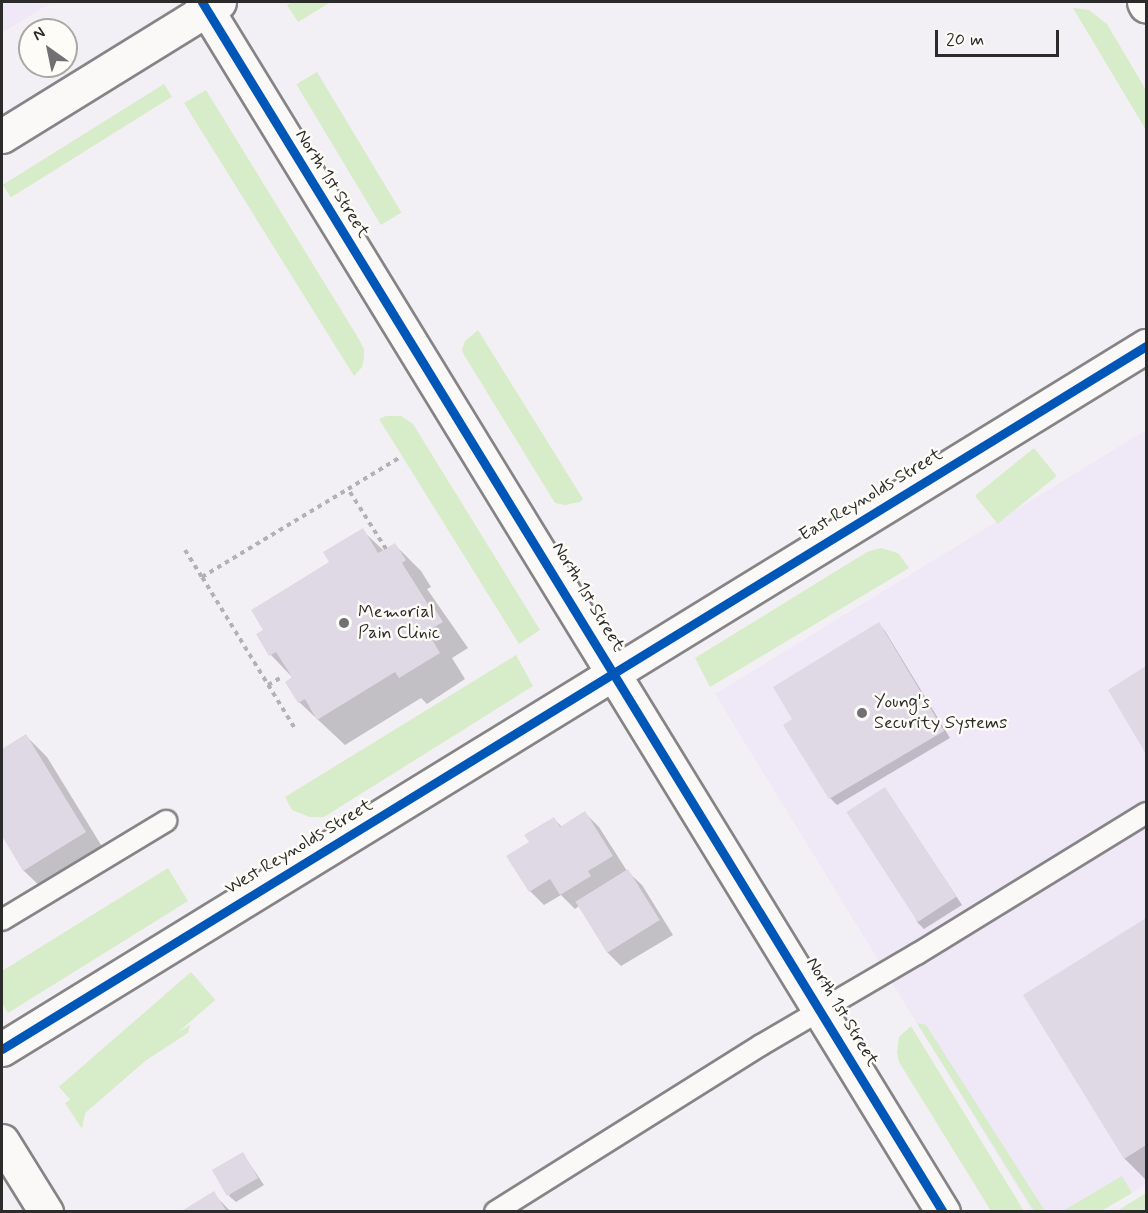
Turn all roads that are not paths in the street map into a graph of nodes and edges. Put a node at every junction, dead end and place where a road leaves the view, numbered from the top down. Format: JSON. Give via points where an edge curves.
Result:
{"nodes":[{"id":1,"x":1144,"y":2,"type":"edge"},
{"id":2,"x":209,"y":4,"type":"edge"},
{"id":3,"x":1146,"y":6,"type":"edge"},
{"id":4,"x":2,"y":136,"type":"edge"},
{"id":5,"x":1146,"y":345,"type":"edge"},
{"id":6,"x":614,"y":672,"type":"junction"},
{"id":7,"x":1146,"y":813,"type":"edge"},
{"id":8,"x":166,"y":821,"type":"dead end"},
{"id":9,"x":2,"y":920,"type":"edge"},
{"id":10,"x":822,"y":1011,"type":"junction"},
{"id":11,"x":2,"y":1049,"type":"edge"},
{"id":12,"x":2,"y":1141,"type":"edge"},
{"id":13,"x":46,"y":1212,"type":"edge"},
{"id":14,"x":495,"y":1212,"type":"edge"},
{"id":15,"x":943,"y":1212,"type":"edge"}],
"edges":[{"from":1,"to":3,"type":"street"},
{"from":2,"to":4,"type":"street"},
{"from":2,"to":6,"type":"street","name":"North 1st Street"},
{"from":5,"to":6,"type":"street","name":"East Reynolds Street"},
{"from":6,"to":10,"type":"street","name":"North 1st Street"},
{"from":6,"to":11,"type":"street","name":"West Reynolds Street"},
{"from":7,"to":10,"type":"lane"},
{"from":8,"to":9,"type":"lane"},
{"from":10,"to":14,"type":"lane"},
{"from":10,"to":15,"type":"street","name":"North 1st Street"},
{"from":12,"to":13,"type":"street"}]}
